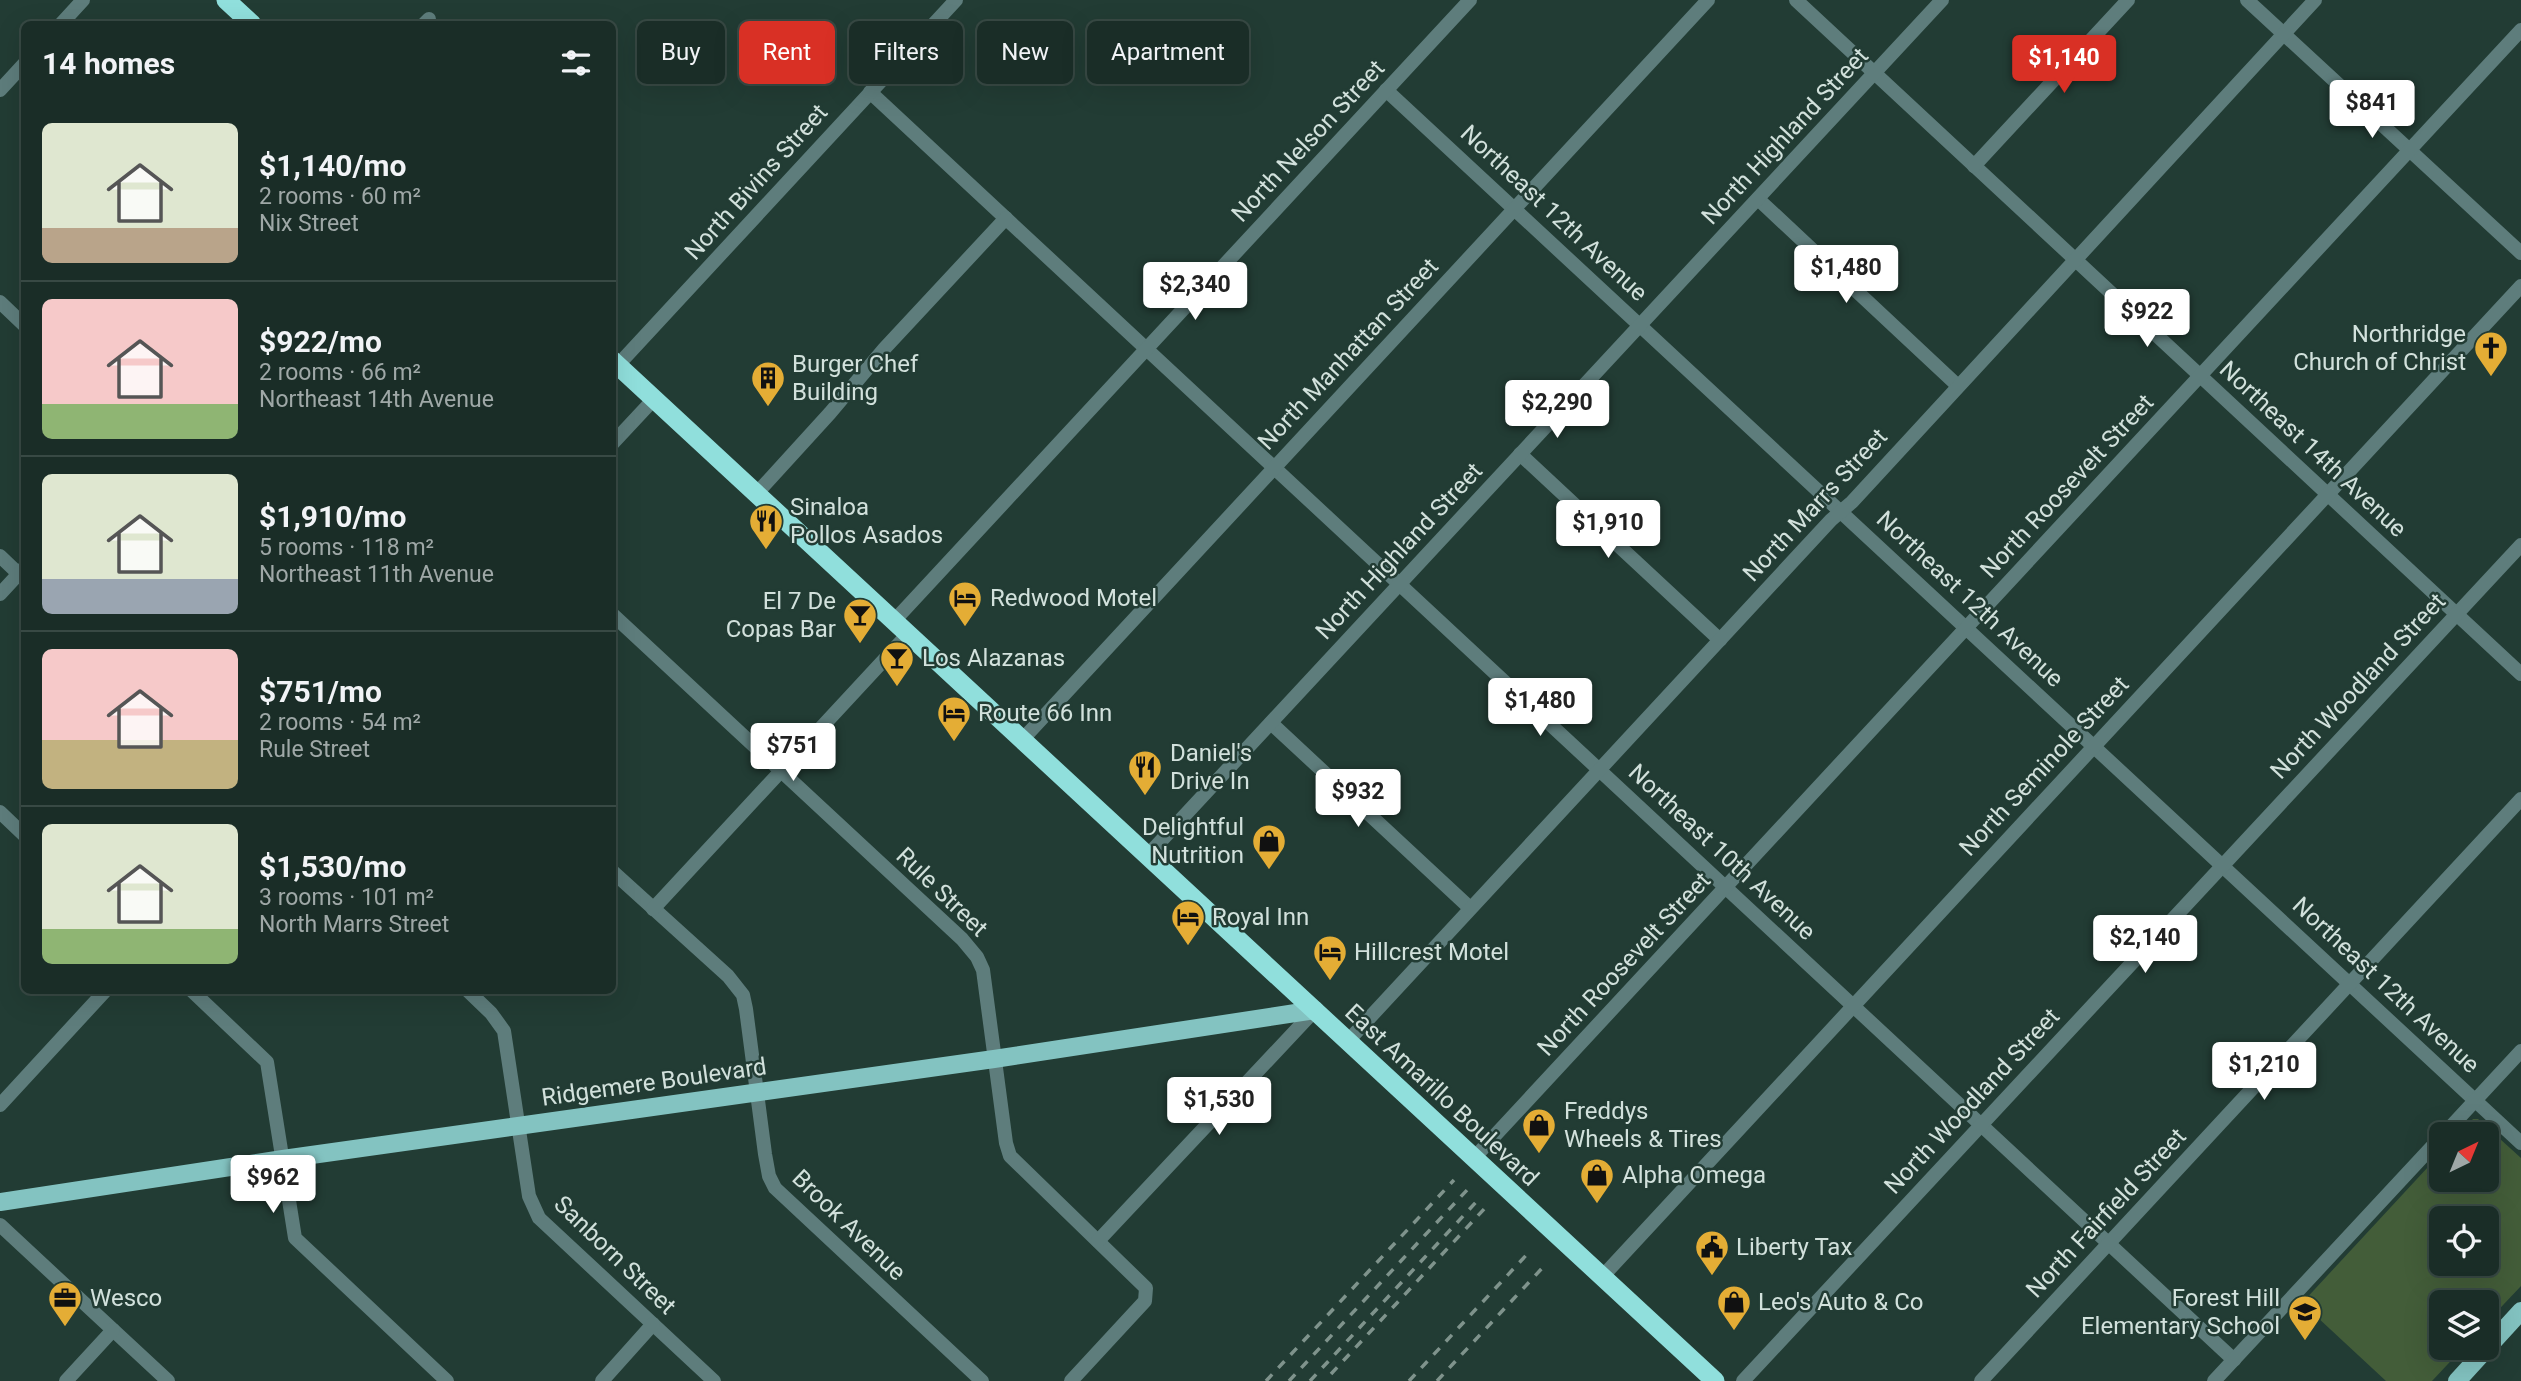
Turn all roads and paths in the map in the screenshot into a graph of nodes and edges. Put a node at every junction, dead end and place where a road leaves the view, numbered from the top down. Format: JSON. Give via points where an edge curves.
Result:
{"nodes":[{"id":1,"x":83,"y":0,"type":"edge"},
{"id":2,"x":226,"y":0,"type":"edge"},
{"id":3,"x":956,"y":0,"type":"edge"},
{"id":4,"x":1470,"y":0,"type":"edge"},
{"id":5,"x":1708,"y":0,"type":"edge"},
{"id":6,"x":1796,"y":0,"type":"edge"},
{"id":7,"x":1942,"y":0,"type":"edge"},
{"id":8,"x":2128,"y":0,"type":"edge"},
{"id":9,"x":2247,"y":0,"type":"edge"},
{"id":10,"x":2315,"y":0,"type":"edge"},
{"id":11,"x":64,"y":21,"type":"edge"},
{"id":12,"x":249,"y":21,"type":"edge"},
{"id":13,"x":2521,"y":30,"type":"edge"},
{"id":14,"x":2284,"y":34,"type":"junction"},
{"id":15,"x":21,"y":70,"type":"edge"},
{"id":16,"x":1874,"y":73,"type":"junction"},
{"id":17,"x":0,"y":90,"type":"edge"},
{"id":18,"x":1387,"y":90,"type":"junction"},
{"id":19,"x":870,"y":92,"type":"junction"},
{"id":20,"x":2409,"y":150,"type":"junction"},
{"id":21,"x":1974,"y":166,"type":"junction"},
{"id":22,"x":1758,"y":200,"type":"junction"},
{"id":23,"x":1515,"y":208,"type":"junction"},
{"id":24,"x":1006,"y":218,"type":"junction"},
{"id":25,"x":2521,"y":253,"type":"edge"},
{"id":26,"x":2076,"y":258,"type":"junction"},
{"id":27,"x":2521,"y":286,"type":"edge"},
{"id":28,"x":0,"y":302,"type":"edge"},
{"id":29,"x":21,"y":322,"type":"edge"},
{"id":30,"x":1641,"y":324,"type":"junction"},
{"id":31,"x":1146,"y":348,"type":"junction"},
{"id":32,"x":616,"y":362,"type":"edge"},
{"id":33,"x":616,"y":364,"type":"edge"},
{"id":34,"x":2201,"y":376,"type":"junction"},
{"id":35,"x":1958,"y":386,"type":"junction"},
{"id":36,"x":654,"y":399,"type":"junction"},
{"id":37,"x":616,"y":440,"type":"edge"},
{"id":38,"x":1520,"y":454,"type":"junction"},
{"id":39,"x":1274,"y":467,"type":"junction"},
{"id":40,"x":757,"y":493,"type":"junction"},
{"id":41,"x":2328,"y":494,"type":"junction"},
{"id":42,"x":1841,"y":510,"type":"junction"},
{"id":43,"x":2521,"y":545,"type":"edge"},
{"id":44,"x":0,"y":556,"type":"edge"},
{"id":45,"x":21,"y":572,"type":"edge"},
{"id":46,"x":21,"y":576,"type":"edge"},
{"id":47,"x":1399,"y":583,"type":"junction"},
{"id":48,"x":0,"y":594,"type":"edge"},
{"id":49,"x":2457,"y":614,"type":"junction"},
{"id":50,"x":616,"y":618,"type":"edge"},
{"id":51,"x":901,"y":627,"type":"junction"},
{"id":52,"x":1966,"y":628,"type":"junction"},
{"id":53,"x":1720,"y":640,"type":"junction"},
{"id":54,"x":2521,"y":674,"type":"edge"},
{"id":55,"x":1271,"y":723,"type":"junction"},
{"id":56,"x":1022,"y":740,"type":"junction"},
{"id":57,"x":2094,"y":746,"type":"junction"},
{"id":58,"x":1600,"y":769,"type":"junction"},
{"id":59,"x":780,"y":771,"type":"junction"},
{"id":60,"x":2521,"y":799,"type":"edge"},
{"id":61,"x":0,"y":812,"type":"edge"},
{"id":62,"x":21,"y":832,"type":"edge"},
{"id":63,"x":1147,"y":856,"type":"junction"},
{"id":64,"x":2223,"y":865,"type":"junction"},
{"id":65,"x":616,"y":875,"type":"edge"},
{"id":66,"x":1725,"y":886,"type":"junction"},
{"id":67,"x":1470,"y":908,"type":"junction"},
{"id":68,"x":653,"y":909,"type":"junction"},
{"id":69,"x":2350,"y":984,"type":"junction"},
{"id":70,"x":102,"y":994,"type":"edge"},
{"id":71,"x":195,"y":994,"type":"edge"},
{"id":72,"x":471,"y":994,"type":"edge"},
{"id":73,"x":1853,"y":1005,"type":"junction"},
{"id":74,"x":1315,"y":1010,"type":"junction"},
{"id":75,"x":1348,"y":1041,"type":"junction"},
{"id":76,"x":2521,"y":1051,"type":"edge"},
{"id":77,"x":994,"y":1059,"type":"junction"},
{"id":78,"x":757,"y":1091,"type":"junction"},
{"id":79,"x":2476,"y":1100,"type":"junction"},
{"id":80,"x":0,"y":1105,"type":"edge"},
{"id":81,"x":2456,"y":1122,"type":"edge"},
{"id":82,"x":1982,"y":1124,"type":"junction"},
{"id":83,"x":520,"y":1125,"type":"junction"},
{"id":84,"x":2521,"y":1143,"type":"edge"},
{"id":85,"x":2429,"y":1151,"type":"edge"},
{"id":86,"x":1474,"y":1158,"type":"junction"},
{"id":87,"x":283,"y":1159,"type":"junction"},
{"id":88,"x":0,"y":1202,"type":"edge"},
{"id":89,"x":0,"y":1225,"type":"edge"},
{"id":90,"x":1098,"y":1241,"type":"junction"},
{"id":91,"x":2109,"y":1244,"type":"junction"},
{"id":92,"x":1602,"y":1277,"type":"junction"},
{"id":93,"x":2521,"y":1311,"type":"edge"},
{"id":94,"x":653,"y":1324,"type":"junction"},
{"id":95,"x":113,"y":1330,"type":"junction"},
{"id":96,"x":2234,"y":1360,"type":"junction"},
{"id":97,"x":2466,"y":1378,"type":"edge"},
{"id":98,"x":66,"y":1381,"type":"edge"},
{"id":99,"x":168,"y":1381,"type":"edge"},
{"id":100,"x":447,"y":1381,"type":"edge"},
{"id":101,"x":602,"y":1381,"type":"edge"},
{"id":102,"x":714,"y":1381,"type":"edge"},
{"id":103,"x":982,"y":1381,"type":"edge"},
{"id":104,"x":1071,"y":1381,"type":"edge"},
{"id":105,"x":1715,"y":1381,"type":"edge"},
{"id":106,"x":1743,"y":1381,"type":"edge"},
{"id":107,"x":1981,"y":1381,"type":"edge"},
{"id":108,"x":2214,"y":1381,"type":"edge"}],
"edges":[{"from":1,"to":11,"type":"street"},
{"from":2,"to":12,"type":"highway"},
{"from":3,"to":19,"type":"street","name":"North Bivins Street"},
{"from":4,"to":18,"type":"street","name":"North Nelson Street"},
{"from":5,"to":23,"type":"street","name":"North Manhattan Street"},
{"from":6,"to":16,"type":"street","name":"Northeast 14th Avenue"},
{"from":7,"to":16,"type":"street","name":"North Highland Street"},
{"from":8,"to":21,"type":"street"},
{"from":9,"to":14,"type":"street"},
{"from":10,"to":14,"type":"street","name":"North Marrs Street"},
{"from":13,"to":20,"type":"street","name":"North Roosevelt Street"},
{"from":14,"to":20,"type":"street"},
{"from":14,"to":26,"type":"street","name":"North Marrs Street"},
{"from":15,"to":17,"type":"street"},
{"from":16,"to":21,"type":"street","name":"Northeast 14th Avenue"},
{"from":16,"to":22,"type":"street","name":"North Highland Street"},
{"from":18,"to":23,"type":"street","name":"Northeast 12th Avenue"},
{"from":18,"to":31,"type":"street","name":"North Nelson Street"},
{"from":19,"to":24,"type":"street","name":"Northeast 10th Avenue"},
{"from":19,"to":32,"type":"street","name":"North Bivins Street"},
{"from":20,"to":25,"type":"street"},
{"from":20,"to":34,"type":"street","name":"North Roosevelt Street"},
{"from":21,"to":26,"type":"street","name":"Northeast 14th Avenue"},
{"from":22,"to":30,"type":"street","name":"North Highland Street"},
{"from":22,"to":35,"type":"street"},
{"from":23,"to":30,"type":"street","name":"Northeast 12th Avenue"},
{"from":23,"to":39,"type":"street","name":"North Manhattan Street"},
{"from":24,"to":31,"type":"street","name":"Northeast 10th Avenue"},
{"from":24,"to":40,"type":"street"},
{"from":26,"to":34,"type":"street","name":"Northeast 14th Avenue"},
{"from":26,"to":35,"type":"street","name":"North Marrs Street"},
{"from":27,"to":41,"type":"street","name":"North Seminole Street"},
{"from":28,"to":29,"type":"street"},
{"from":30,"to":38,"type":"street","name":"North Highland Street"},
{"from":30,"to":42,"type":"street","name":"Northeast 12th Avenue"},
{"from":31,"to":39,"type":"street","name":"Northeast 10th Avenue"},
{"from":31,"to":51,"type":"street","name":"North Nelson Street"},
{"from":33,"to":36,"type":"highway","name":"East Amarillo Boulevard"},
{"from":34,"to":41,"type":"street","name":"Northeast 14th Avenue"},
{"from":34,"to":52,"type":"street","name":"North Roosevelt Street"},
{"from":35,"to":42,"type":"street","name":"North Marrs Street"},
{"from":36,"to":37,"type":"street"},
{"from":36,"to":40,"type":"highway","name":"East Amarillo Boulevard"},
{"from":38,"to":47,"type":"street","name":"North Highland Street"},
{"from":38,"to":53,"type":"street"},
{"from":39,"to":47,"type":"street","name":"Northeast 10th Avenue"},
{"from":39,"to":56,"type":"street","name":"North Manhattan Street"},
{"from":40,"to":51,"type":"highway","name":"East Amarillo Boulevard"},
{"from":41,"to":49,"type":"street","name":"Northeast 14th Avenue"},
{"from":41,"to":57,"type":"street","name":"North Seminole Street"},
{"from":42,"to":52,"type":"street","name":"Northeast 12th Avenue"},
{"from":42,"to":53,"type":"street","name":"North Marrs Street"},
{"from":43,"to":49,"type":"street","name":"North Woodland Street"},
{"from":44,"to":45,"type":"street"},
{"from":46,"to":48,"type":"street"},
{"from":47,"to":55,"type":"street","name":"North Highland Street"},
{"from":47,"to":58,"type":"street","name":"Northeast 10th Avenue"},
{"from":49,"to":54,"type":"street","name":"Northeast 14th Avenue"},
{"from":49,"to":64,"type":"street","name":"North Woodland Street"},
{"from":50,"to":59,"type":"street","name":"Rule Street"},
{"from":51,"to":56,"type":"highway","name":"East Amarillo Boulevard"},
{"from":51,"to":59,"type":"street","name":"North Nelson Street"},
{"from":52,"to":57,"type":"street","name":"Northeast 12th Avenue"},
{"from":52,"to":66,"type":"street","name":"North Roosevelt Street"},
{"from":53,"to":58,"type":"street","name":"North Marrs Street"},
{"from":55,"to":63,"type":"street","name":"North Highland Street"},
{"from":55,"to":67,"type":"street"},
{"from":56,"to":63,"type":"highway","name":"East Amarillo Boulevard"},
{"from":57,"to":64,"type":"street","name":"Northeast 12th Avenue"},
{"from":57,"to":73,"type":"street","name":"North Seminole Street"},
{"from":58,"to":66,"type":"street","name":"Northeast 10th Avenue"},
{"from":58,"to":67,"type":"street","name":"North Marrs Street"},
{"from":59,"to":68,"type":"street","name":"North Nelson Street"},
{"from":59,"to":77,"type":"street","name":"Rule Street","via":[[972,949],[983,970]]},
{"from":60,"to":69,"type":"street","name":"North Fairfield Street"},
{"from":61,"to":62,"type":"street"},
{"from":63,"to":74,"type":"highway","name":"East Amarillo Boulevard"},
{"from":64,"to":69,"type":"street","name":"Northeast 12th Avenue"},
{"from":64,"to":82,"type":"street","name":"North Woodland Street"},
{"from":65,"to":68,"type":"street","name":"Brook Avenue"},
{"from":66,"to":73,"type":"street","name":"Northeast 10th Avenue"},
{"from":66,"to":86,"type":"street","name":"North Roosevelt Street"},
{"from":67,"to":75,"type":"street","name":"North Marrs Street"},
{"from":68,"to":78,"type":"street","name":"Brook Avenue","via":[[743,995]]},
{"from":69,"to":79,"type":"street","name":"Northeast 12th Avenue"},
{"from":69,"to":91,"type":"street","name":"North Fairfield Street"},
{"from":70,"to":80,"type":"street"},
{"from":71,"to":87,"type":"street","via":[[267,1062]]},
{"from":72,"to":83,"type":"street","name":"Sanborn Street","via":[[504,1031]]},
{"from":73,"to":82,"type":"street","name":"Northeast 10th Avenue"},
{"from":73,"to":92,"type":"street","name":"North Seminole Street"},
{"from":74,"to":75,"type":"highway","name":"East Amarillo Boulevard"},
{"from":74,"to":77,"type":"main road","name":"Ridgemere Boulevard"},
{"from":74,"to":90,"type":"street"},
{"from":75,"to":86,"type":"highway","name":"East Amarillo Boulevard"},
{"from":76,"to":79,"type":"street"},
{"from":77,"to":78,"type":"main road","name":"Ridgemere Boulevard"},
{"from":77,"to":90,"type":"street","name":"Rule Street","via":[[1010,1156]]},
{"from":78,"to":83,"type":"main road","name":"Ridgemere Boulevard"},
{"from":78,"to":103,"type":"street","name":"Brook Avenue","via":[[767,1165],[775,1188]]},
{"from":79,"to":81,"type":"street"},
{"from":79,"to":84,"type":"street","name":"Northeast 12th Avenue"},
{"from":82,"to":91,"type":"street","name":"Northeast 10th Avenue"},
{"from":82,"to":106,"type":"street","name":"North Woodland Street"},
{"from":83,"to":87,"type":"main road","name":"Ridgemere Boulevard"},
{"from":83,"to":94,"type":"street","name":"Sanborn Street","via":[[529,1196],[539,1218]]},
{"from":85,"to":96,"type":"street"},
{"from":86,"to":92,"type":"highway","name":"East Amarillo Boulevard"},
{"from":87,"to":88,"type":"main road","name":"Ridgemere Boulevard"},
{"from":87,"to":100,"type":"street","via":[[295,1238]]},
{"from":89,"to":95,"type":"street"},
{"from":90,"to":104,"type":"street","name":"Rule Street","via":[[1146,1288],[1146,1301]]},
{"from":91,"to":96,"type":"street","name":"Northeast 10th Avenue"},
{"from":91,"to":107,"type":"street","name":"North Fairfield Street"},
{"from":92,"to":105,"type":"highway","name":"East Amarillo Boulevard"},
{"from":93,"to":97,"type":"main road"},
{"from":94,"to":101,"type":"street"},
{"from":94,"to":102,"type":"street","name":"Sanborn Street"},
{"from":95,"to":98,"type":"street"},
{"from":95,"to":99,"type":"street"},
{"from":96,"to":108,"type":"street"}]}
